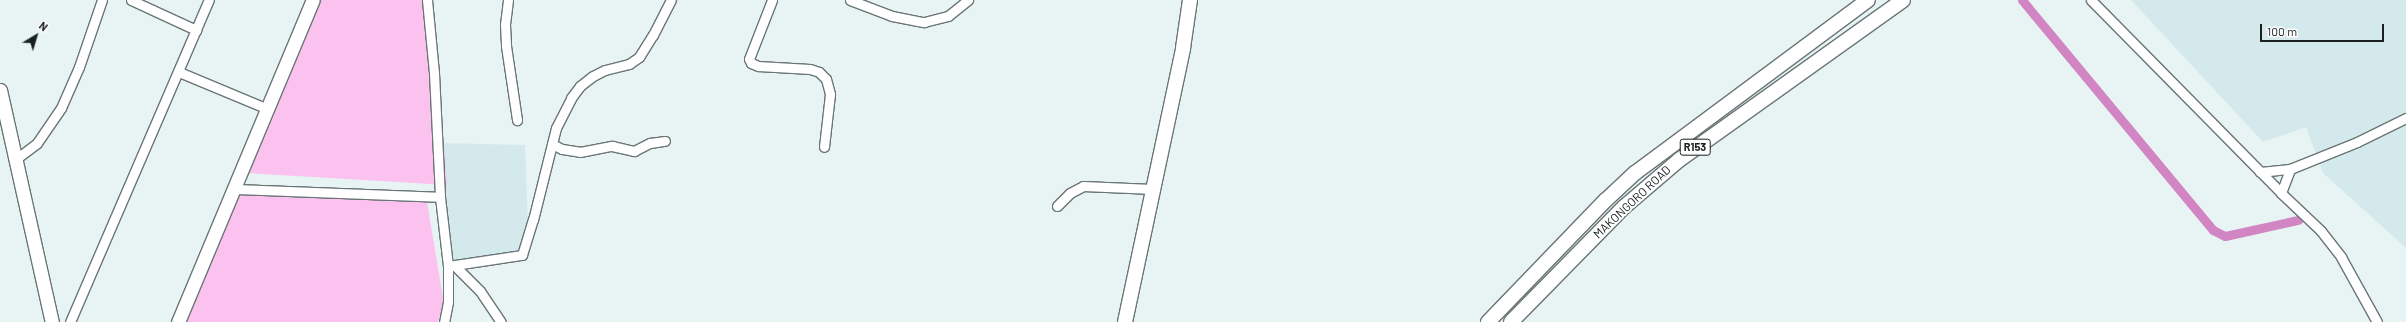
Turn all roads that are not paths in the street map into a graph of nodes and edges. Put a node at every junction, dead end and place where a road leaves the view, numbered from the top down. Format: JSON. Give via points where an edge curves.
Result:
{"nodes":[{"id":1,"x":102,"y":0,"type":"edge"},
{"id":2,"x":132,"y":0,"type":"edge"},
{"id":3,"x":208,"y":0,"type":"edge"},
{"id":4,"x":312,"y":0,"type":"edge"},
{"id":5,"x":427,"y":0,"type":"edge"},
{"id":6,"x":508,"y":0,"type":"edge"},
{"id":7,"x":671,"y":0,"type":"edge"},
{"id":8,"x":772,"y":0,"type":"edge"},
{"id":9,"x":850,"y":0,"type":"edge"},
{"id":10,"x":968,"y":0,"type":"edge"},
{"id":11,"x":1190,"y":0,"type":"edge"},
{"id":12,"x":1868,"y":0,"type":"edge"},
{"id":13,"x":1903,"y":0,"type":"edge"},
{"id":14,"x":2091,"y":0,"type":"edge"},
{"id":15,"x":196,"y":30,"type":"junction"},
{"id":16,"x":179,"y":72,"type":"junction"},
{"id":17,"x":0,"y":90,"type":"edge"},
{"id":18,"x":268,"y":109,"type":"junction"},
{"id":19,"x":2406,"y":118,"type":"edge"},
{"id":20,"x":517,"y":120,"type":"dead end"},
{"id":21,"x":665,"y":141,"type":"dead end"},
{"id":22,"x":552,"y":144,"type":"junction"},
{"id":23,"x":824,"y":147,"type":"dead end"},
{"id":24,"x":16,"y":159,"type":"junction"},
{"id":25,"x":2290,"y":169,"type":"junction"},
{"id":26,"x":2260,"y":172,"type":"junction"},
{"id":27,"x":234,"y":189,"type":"junction"},
{"id":28,"x":1153,"y":189,"type":"junction"},
{"id":29,"x":2281,"y":193,"type":"junction"},
{"id":30,"x":440,"y":197,"type":"junction"},
{"id":31,"x":1057,"y":206,"type":"dead end"},
{"id":32,"x":451,"y":266,"type":"junction"},
{"id":33,"x":52,"y":322,"type":"edge"},
{"id":34,"x":70,"y":322,"type":"edge"},
{"id":35,"x":178,"y":322,"type":"edge"},
{"id":36,"x":444,"y":322,"type":"edge"},
{"id":37,"x":501,"y":322,"type":"edge"},
{"id":38,"x":1125,"y":322,"type":"edge"},
{"id":39,"x":1488,"y":322,"type":"edge"},
{"id":40,"x":1511,"y":322,"type":"edge"},
{"id":41,"x":2376,"y":322,"type":"edge"}],
"edges":[{"from":1,"to":24,"type":"street","via":[[79,67],[61,108],[37,143]]},
{"from":2,"to":15,"type":"street"},
{"from":3,"to":15,"type":"street"},
{"from":4,"to":18,"type":"street"},
{"from":5,"to":30,"type":"street"},
{"from":6,"to":20,"type":"street","via":[[506,39]]},
{"from":7,"to":22,"type":"street","via":[[638,57],[629,64],[605,70],[580,86],[563,111]]},
{"from":8,"to":23,"type":"street","via":[[748,58],[758,66],[810,69],[819,72],[826,79],[830,94]]},
{"from":9,"to":10,"type":"street","via":[[892,16],[924,22],[948,16]]},
{"from":11,"to":28,"type":"main road","via":[[1183,48]]},
{"from":12,"to":39,"type":"main road","name":"MAKONGORO ROAD","number":"R153","via":[[1635,172]]},
{"from":13,"to":40,"type":"main road","name":"MAKONGORO ROAD","number":"R153","via":[[1674,164],[1624,208]]},
{"from":14,"to":26,"type":"street"},
{"from":15,"to":16,"type":"street"},
{"from":16,"to":18,"type":"street"},
{"from":16,"to":34,"type":"street"},
{"from":17,"to":24,"type":"street"},
{"from":18,"to":27,"type":"street"},
{"from":19,"to":25,"type":"street","via":[[2357,142]]},
{"from":21,"to":22,"type":"street","via":[[650,143],[634,151],[612,146],[580,152]]},
{"from":22,"to":32,"type":"street","via":[[534,220],[522,255]]},
{"from":24,"to":33,"type":"street"},
{"from":25,"to":26,"type":"street"},
{"from":25,"to":29,"type":"street"},
{"from":26,"to":29,"type":"street"},
{"from":27,"to":30,"type":"street"},
{"from":27,"to":35,"type":"street"},
{"from":28,"to":31,"type":"street","via":[[1083,186],[1070,193]]},
{"from":28,"to":38,"type":"main road"},
{"from":29,"to":41,"type":"street","via":[[2322,231],[2341,257]]},
{"from":30,"to":32,"type":"street"},
{"from":32,"to":36,"type":"street"},
{"from":32,"to":37,"type":"street","via":[[480,291]]}]}
